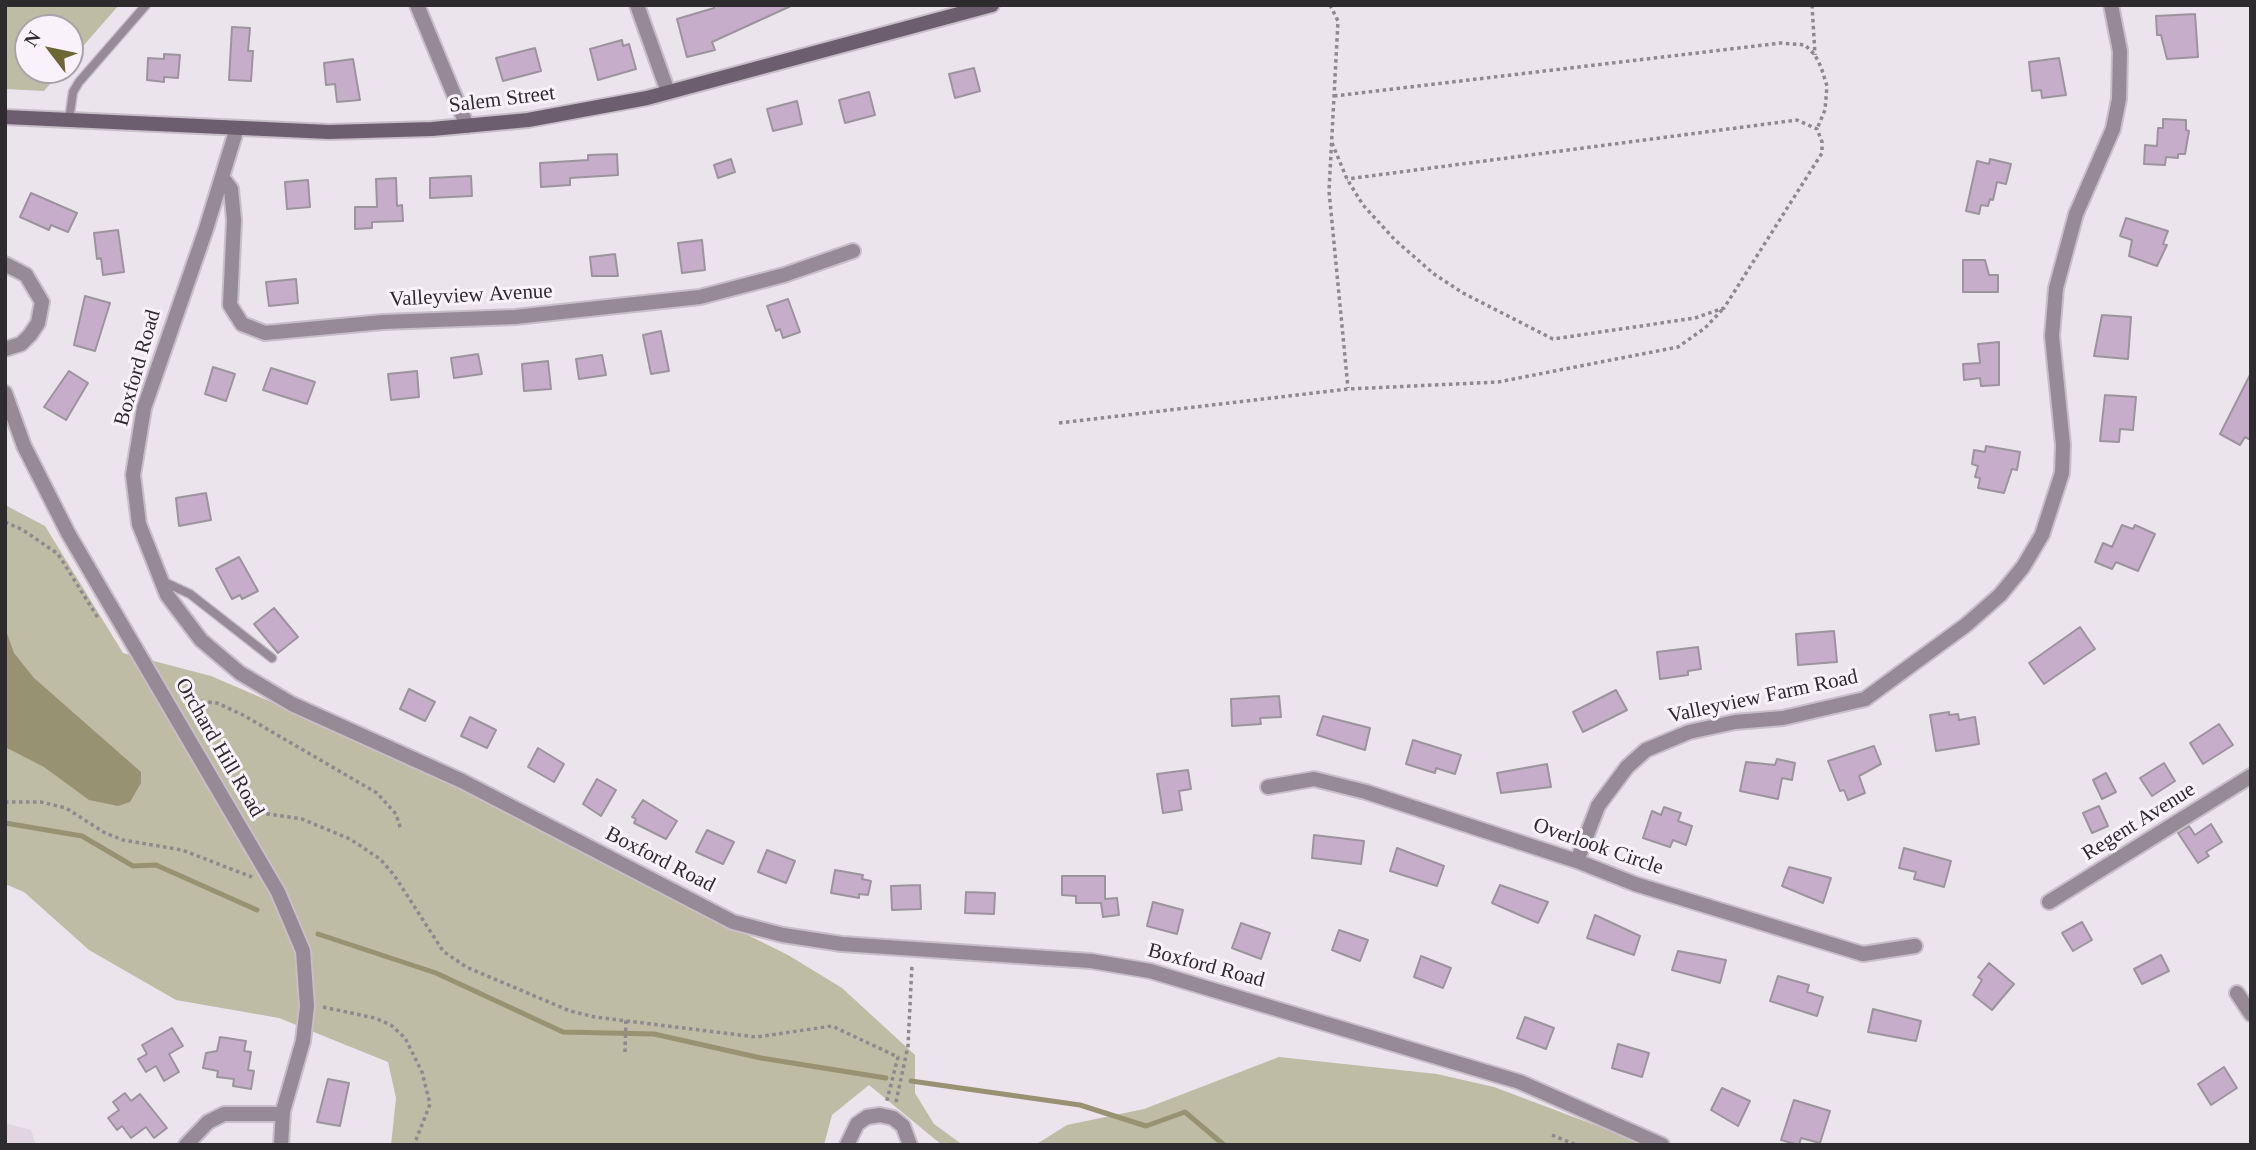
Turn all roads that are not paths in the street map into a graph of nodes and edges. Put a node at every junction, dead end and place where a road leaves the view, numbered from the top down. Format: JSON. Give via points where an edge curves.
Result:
{"nodes":[{"id":1,"x":146,"y":5,"type":"edge"},
{"id":2,"x":417,"y":5,"type":"edge"},
{"id":3,"x":637,"y":5,"type":"edge"},
{"id":4,"x":992,"y":5,"type":"edge"},
{"id":5,"x":2111,"y":5,"type":"edge"},
{"id":6,"x":668,"y":92,"type":"junction"},
{"id":7,"x":5,"y":117,"type":"edge"},
{"id":8,"x":69,"y":120,"type":"junction"},
{"id":9,"x":467,"y":126,"type":"junction"},
{"id":10,"x":237,"y":128,"type":"junction"},
{"id":11,"x":222,"y":177,"type":"junction"},
{"id":12,"x":853,"y":251,"type":"dead end"},
{"id":13,"x":5,"y":264,"type":"edge"},
{"id":14,"x":5,"y":349,"type":"edge"},
{"id":15,"x":5,"y":393,"type":"edge"},
{"id":16,"x":159,"y":580,"type":"junction"},
{"id":17,"x":272,"y":658,"type":"dead end"},
{"id":18,"x":2251,"y":776,"type":"edge"},
{"id":19,"x":1268,"y":787,"type":"dead end"},
{"id":20,"x":1577,"y":860,"type":"junction"},
{"id":21,"x":2049,"y":902,"type":"dead end"},
{"id":22,"x":1915,"y":946,"type":"dead end"},
{"id":23,"x":2237,"y":993,"type":"dead end"},
{"id":24,"x":2251,"y":1014,"type":"edge"},
{"id":25,"x":282,"y":1114,"type":"junction"},
{"id":26,"x":186,"y":1145,"type":"edge"},
{"id":27,"x":281,"y":1145,"type":"edge"},
{"id":28,"x":847,"y":1145,"type":"edge"},
{"id":29,"x":910,"y":1145,"type":"edge"},
{"id":30,"x":1662,"y":1145,"type":"edge"}],
"edges":[{"from":1,"to":8,"type":"lane","via":[[79,82]]},
{"from":2,"to":9,"type":"street"},
{"from":3,"to":6,"type":"street"},
{"from":4,"to":6,"type":"main road","name":"Salem Street"},
{"from":5,"to":20,"type":"street","name":"Valleyview Farm Road","via":[[2120,51],[2119,99],[2113,128],[2076,214],[2056,288],[2052,336],[2062,473],[2042,534],[2023,567],[1966,625],[1865,699],[1783,718],[1689,732],[1646,750],[1598,806]]},
{"from":6,"to":9,"type":"main road","name":"Salem Street","via":[[528,120]]},
{"from":7,"to":8,"type":"main road","name":"Salem Street"},
{"from":8,"to":10,"type":"main road","name":"Salem Street"},
{"from":9,"to":10,"type":"main road","name":"Salem Street","via":[[329,132]]},
{"from":10,"to":11,"type":"street","name":"Boxford Road"},
{"from":11,"to":12,"type":"street","name":"Valleyview Avenue","via":[[231,190],[234,220],[230,305],[243,324],[265,333],[515,317],[700,297]]},
{"from":11,"to":16,"type":"street","name":"Boxford Road","via":[[144,408],[133,475],[139,524]]},
{"from":13,"to":14,"type":"street","via":[[26,275],[41,302],[38,323],[30,335]]},
{"from":15,"to":25,"type":"street","name":"Orchard Hill Road","via":[[23,446],[68,533],[291,919],[303,951],[307,1006],[303,1041]]},
{"from":16,"to":17,"type":"lane","via":[[190,594]]},
{"from":16,"to":30,"type":"street","name":"Boxford Road","via":[[201,640],[271,692],[462,781],[733,922],[842,944],[1091,961],[1150,971],[1520,1082]]},
{"from":18,"to":21,"type":"street","name":"Regent Avenue"},
{"from":19,"to":20,"type":"street","name":"Overlook Circle","via":[[1314,779]]},
{"from":20,"to":22,"type":"street","name":"Overlook Circle","via":[[1635,884],[1863,954]]},
{"from":23,"to":24,"type":"street"},
{"from":25,"to":26,"type":"street","via":[[224,1114],[208,1122]]},
{"from":25,"to":27,"type":"street","name":"Orchard Hill Road"},
{"from":28,"to":29,"type":"street","via":[[853,1129],[874,1115],[892,1118],[906,1131]]}]}
